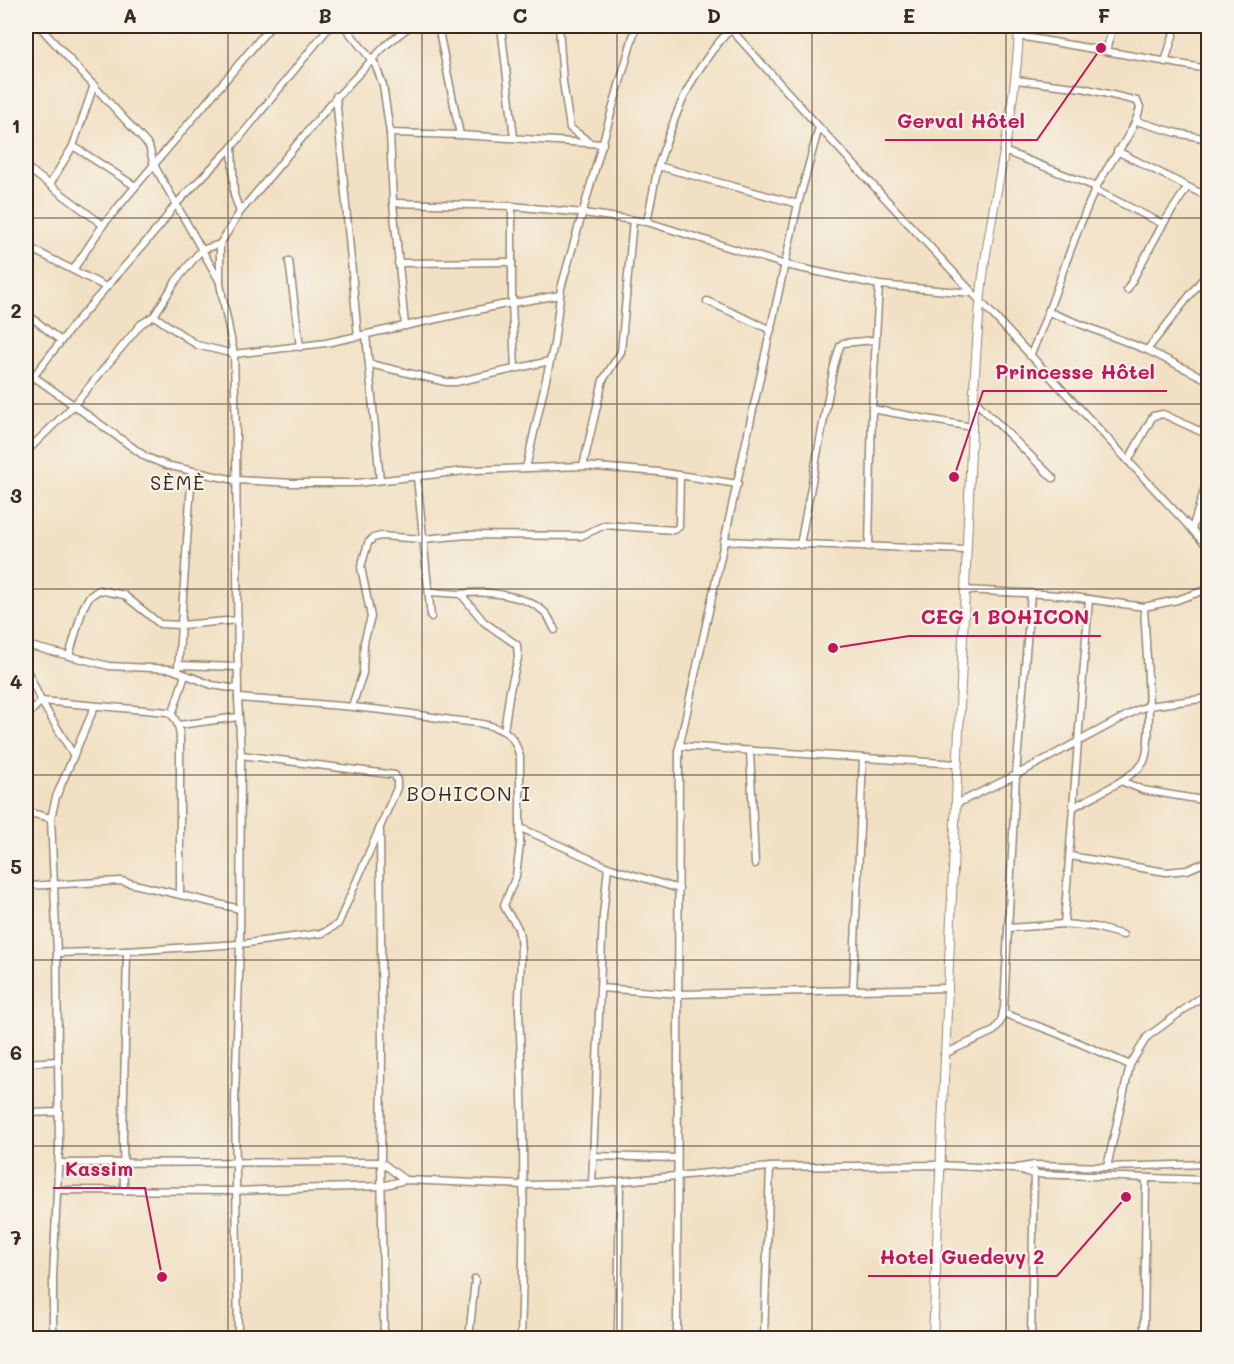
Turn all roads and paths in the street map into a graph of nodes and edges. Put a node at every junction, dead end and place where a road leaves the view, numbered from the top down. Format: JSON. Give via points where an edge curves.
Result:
{"nodes":[{"id":1,"x":39,"y":26,"type":"edge"},
{"id":2,"x":330,"y":26,"type":"edge"},
{"id":3,"x":344,"y":26,"type":"edge"},
{"id":4,"x":410,"y":26,"type":"edge"},
{"id":5,"x":438,"y":26,"type":"edge"},
{"id":6,"x":501,"y":26,"type":"edge"},
{"id":7,"x":559,"y":26,"type":"edge"},
{"id":8,"x":636,"y":26,"type":"edge"},
{"id":9,"x":1019,"y":26,"type":"edge"},
{"id":10,"x":1113,"y":26,"type":"edge"},
{"id":11,"x":1176,"y":26,"type":"edge"},
{"id":12,"x":267,"y":27,"type":"edge"},
{"id":13,"x":730,"y":27,"type":"edge"},
{"id":14,"x":1019,"y":36,"type":"junction"},
{"id":15,"x":1106,"y":51,"type":"junction"},
{"id":16,"x":371,"y":60,"type":"junction"},
{"id":17,"x":1165,"y":62,"type":"junction"},
{"id":18,"x":1209,"y":69,"type":"edge"},
{"id":19,"x":1016,"y":80,"type":"junction"},
{"id":20,"x":94,"y":85,"type":"junction"},
{"id":21,"x":336,"y":96,"type":"junction"},
{"id":22,"x":1136,"y":121,"type":"junction"},
{"id":23,"x":819,"y":126,"type":"junction"},
{"id":24,"x":570,"y":128,"type":"junction"},
{"id":25,"x":390,"y":133,"type":"junction"},
{"id":26,"x":460,"y":135,"type":"junction"},
{"id":27,"x":514,"y":138,"type":"junction"},
{"id":28,"x":1209,"y":140,"type":"edge"},
{"id":29,"x":563,"y":141,"type":"junction"},
{"id":30,"x":589,"y":142,"type":"junction"},
{"id":31,"x":603,"y":144,"type":"junction"},
{"id":32,"x":73,"y":146,"type":"junction"},
{"id":33,"x":232,"y":147,"type":"junction"},
{"id":34,"x":1004,"y":151,"type":"junction"},
{"id":35,"x":1117,"y":151,"type":"junction"},
{"id":36,"x":154,"y":165,"type":"junction"},
{"id":37,"x":658,"y":166,"type":"junction"},
{"id":38,"x":26,"y":167,"type":"edge"},
{"id":39,"x":50,"y":184,"type":"junction"},
{"id":40,"x":135,"y":186,"type":"junction"},
{"id":41,"x":1096,"y":188,"type":"junction"},
{"id":42,"x":1187,"y":188,"type":"junction"},
{"id":43,"x":1209,"y":197,"type":"edge"},
{"id":44,"x":393,"y":203,"type":"junction"},
{"id":45,"x":798,"y":204,"type":"junction"},
{"id":46,"x":175,"y":206,"type":"junction"},
{"id":47,"x":512,"y":206,"type":"junction"},
{"id":48,"x":240,"y":212,"type":"junction"},
{"id":49,"x":583,"y":213,"type":"junction"},
{"id":50,"x":633,"y":220,"type":"junction"},
{"id":51,"x":647,"y":222,"type":"junction"},
{"id":52,"x":1163,"y":224,"type":"junction"},
{"id":53,"x":103,"y":225,"type":"junction"},
{"id":54,"x":220,"y":244,"type":"junction"},
{"id":55,"x":26,"y":246,"type":"edge"},
{"id":56,"x":201,"y":250,"type":"junction"},
{"id":57,"x":289,"y":261,"type":"dead end"},
{"id":58,"x":512,"y":262,"type":"junction"},
{"id":59,"x":398,"y":263,"type":"junction"},
{"id":60,"x":786,"y":265,"type":"junction"},
{"id":61,"x":73,"y":270,"type":"junction"},
{"id":62,"x":1209,"y":272,"type":"edge"},
{"id":63,"x":220,"y":284,"type":"junction"},
{"id":64,"x":879,"y":285,"type":"junction"},
{"id":65,"x":106,"y":287,"type":"junction"},
{"id":66,"x":1127,"y":290,"type":"dead end"},
{"id":67,"x":972,"y":293,"type":"junction"},
{"id":68,"x":560,"y":295,"type":"junction"},
{"id":69,"x":706,"y":301,"type":"dead end"},
{"id":70,"x":980,"y":302,"type":"junction"},
{"id":71,"x":512,"y":303,"type":"junction"},
{"id":72,"x":1049,"y":312,"type":"junction"},
{"id":73,"x":26,"y":313,"type":"edge"},
{"id":74,"x":154,"y":316,"type":"junction"},
{"id":75,"x":405,"y":326,"type":"junction"},
{"id":76,"x":771,"y":330,"type":"junction"},
{"id":77,"x":366,"y":335,"type":"junction"},
{"id":78,"x":358,"y":337,"type":"junction"},
{"id":79,"x":875,"y":340,"type":"junction"},
{"id":80,"x":61,"y":341,"type":"junction"},
{"id":81,"x":300,"y":347,"type":"junction"},
{"id":82,"x":1147,"y":350,"type":"junction"},
{"id":83,"x":234,"y":354,"type":"junction"},
{"id":84,"x":1030,"y":356,"type":"junction"},
{"id":85,"x":550,"y":361,"type":"junction"},
{"id":86,"x":370,"y":364,"type":"junction"},
{"id":87,"x":515,"y":369,"type":"junction"},
{"id":88,"x":26,"y":371,"type":"edge"},
{"id":89,"x":34,"y":377,"type":"junction"},
{"id":90,"x":1209,"y":380,"type":"edge"},
{"id":91,"x":27,"y":384,"type":"edge"},
{"id":92,"x":974,"y":400,"type":"junction"},
{"id":93,"x":74,"y":405,"type":"junction"},
{"id":94,"x":872,"y":409,"type":"junction"},
{"id":95,"x":972,"y":427,"type":"junction"},
{"id":96,"x":1209,"y":435,"type":"edge"},
{"id":97,"x":26,"y":452,"type":"edge"},
{"id":98,"x":1128,"y":461,"type":"junction"},
{"id":99,"x":583,"y":466,"type":"junction"},
{"id":100,"x":526,"y":468,"type":"junction"},
{"id":101,"x":192,"y":471,"type":"junction"},
{"id":102,"x":680,"y":476,"type":"junction"},
{"id":103,"x":417,"y":477,"type":"junction"},
{"id":104,"x":1053,"y":478,"type":"dead end"},
{"id":105,"x":1209,"y":478,"type":"edge"},
{"id":106,"x":236,"y":480,"type":"junction"},
{"id":107,"x":380,"y":480,"type":"junction"},
{"id":108,"x":738,"y":484,"type":"junction"},
{"id":109,"x":1192,"y":529,"type":"junction"},
{"id":110,"x":423,"y":539,"type":"junction"},
{"id":111,"x":724,"y":541,"type":"junction"},
{"id":112,"x":800,"y":545,"type":"junction"},
{"id":113,"x":868,"y":547,"type":"junction"},
{"id":114,"x":1209,"y":548,"type":"edge"},
{"id":115,"x":967,"y":550,"type":"junction"},
{"id":116,"x":1209,"y":589,"type":"edge"},
{"id":117,"x":965,"y":590,"type":"junction"},
{"id":118,"x":429,"y":592,"type":"junction"},
{"id":119,"x":1031,"y":593,"type":"junction"},
{"id":120,"x":461,"y":594,"type":"junction"},
{"id":121,"x":1089,"y":599,"type":"junction"},
{"id":122,"x":1144,"y":607,"type":"junction"},
{"id":123,"x":430,"y":617,"type":"dead end"},
{"id":124,"x":238,"y":620,"type":"junction"},
{"id":125,"x":181,"y":626,"type":"junction"},
{"id":126,"x":555,"y":630,"type":"dead end"},
{"id":127,"x":26,"y":645,"type":"edge"},
{"id":128,"x":69,"y":656,"type":"junction"},
{"id":129,"x":238,"y":667,"type":"junction"},
{"id":130,"x":26,"y":668,"type":"edge"},
{"id":131,"x":178,"y":668,"type":"junction"},
{"id":132,"x":185,"y":675,"type":"junction"},
{"id":133,"x":238,"y":689,"type":"junction"},
{"id":134,"x":238,"y":698,"type":"junction"},
{"id":135,"x":1209,"y":698,"type":"edge"},
{"id":136,"x":41,"y":701,"type":"junction"},
{"id":137,"x":95,"y":706,"type":"junction"},
{"id":138,"x":352,"y":706,"type":"junction"},
{"id":139,"x":1148,"y":706,"type":"junction"},
{"id":140,"x":172,"y":715,"type":"junction"},
{"id":141,"x":26,"y":717,"type":"edge"},
{"id":142,"x":238,"y":717,"type":"junction"},
{"id":143,"x":178,"y":725,"type":"junction"},
{"id":144,"x":504,"y":731,"type":"junction"},
{"id":145,"x":1079,"y":740,"type":"junction"},
{"id":146,"x":680,"y":746,"type":"junction"},
{"id":147,"x":750,"y":750,"type":"junction"},
{"id":148,"x":73,"y":754,"type":"junction"},
{"id":149,"x":241,"y":755,"type":"junction"},
{"id":150,"x":863,"y":758,"type":"junction"},
{"id":151,"x":958,"y":764,"type":"junction"},
{"id":152,"x":1016,"y":775,"type":"junction"},
{"id":153,"x":1121,"y":781,"type":"junction"},
{"id":154,"x":1209,"y":801,"type":"edge"},
{"id":155,"x":956,"y":804,"type":"junction"},
{"id":156,"x":1074,"y":807,"type":"junction"},
{"id":157,"x":26,"y":812,"type":"edge"},
{"id":158,"x":51,"y":818,"type":"junction"},
{"id":159,"x":380,"y":827,"type":"junction"},
{"id":160,"x":521,"y":828,"type":"junction"},
{"id":161,"x":1070,"y":856,"type":"junction"},
{"id":162,"x":1209,"y":861,"type":"edge"},
{"id":163,"x":755,"y":864,"type":"dead end"},
{"id":164,"x":608,"y":867,"type":"junction"},
{"id":165,"x":54,"y":884,"type":"junction"},
{"id":166,"x":26,"y":886,"type":"edge"},
{"id":167,"x":680,"y":889,"type":"junction"},
{"id":168,"x":180,"y":893,"type":"junction"},
{"id":169,"x":240,"y":909,"type":"junction"},
{"id":170,"x":1064,"y":924,"type":"junction"},
{"id":171,"x":1008,"y":928,"type":"junction"},
{"id":172,"x":1122,"y":935,"type":"dead end"},
{"id":173,"x":240,"y":944,"type":"junction"},
{"id":174,"x":127,"y":951,"type":"junction"},
{"id":175,"x":57,"y":953,"type":"junction"},
{"id":176,"x":601,"y":988,"type":"junction"},
{"id":177,"x":947,"y":988,"type":"junction"},
{"id":178,"x":853,"y":990,"type":"junction"},
{"id":179,"x":1209,"y":992,"type":"edge"},
{"id":180,"x":679,"y":994,"type":"junction"},
{"id":181,"x":1003,"y":1013,"type":"junction"},
{"id":182,"x":944,"y":1054,"type":"junction"},
{"id":183,"x":58,"y":1061,"type":"junction"},
{"id":184,"x":26,"y":1063,"type":"edge"},
{"id":185,"x":1130,"y":1065,"type":"junction"},
{"id":186,"x":59,"y":1112,"type":"junction"},
{"id":187,"x":26,"y":1113,"type":"edge"},
{"id":188,"x":592,"y":1156,"type":"junction"},
{"id":189,"x":677,"y":1158,"type":"junction"},
{"id":190,"x":235,"y":1162,"type":"junction"},
{"id":191,"x":381,"y":1162,"type":"junction"},
{"id":192,"x":59,"y":1163,"type":"junction"},
{"id":193,"x":124,"y":1164,"type":"junction"},
{"id":194,"x":1209,"y":1164,"type":"edge"},
{"id":195,"x":939,"y":1165,"type":"junction"},
{"id":196,"x":1035,"y":1165,"type":"junction"},
{"id":197,"x":1199,"y":1165,"type":"junction"},
{"id":198,"x":770,"y":1167,"type":"junction"},
{"id":199,"x":1107,"y":1167,"type":"junction"},
{"id":200,"x":1014,"y":1169,"type":"junction"},
{"id":201,"x":678,"y":1174,"type":"junction"},
{"id":202,"x":1034,"y":1174,"type":"junction"},
{"id":203,"x":1146,"y":1179,"type":"junction"},
{"id":204,"x":405,"y":1180,"type":"junction"},
{"id":205,"x":1199,"y":1180,"type":"junction"},
{"id":206,"x":1209,"y":1180,"type":"edge"},
{"id":207,"x":620,"y":1182,"type":"junction"},
{"id":208,"x":592,"y":1184,"type":"junction"},
{"id":209,"x":524,"y":1185,"type":"junction"},
{"id":210,"x":382,"y":1186,"type":"junction"},
{"id":211,"x":58,"y":1190,"type":"junction"},
{"id":212,"x":124,"y":1191,"type":"junction"},
{"id":213,"x":235,"y":1191,"type":"junction"},
{"id":214,"x":475,"y":1279,"type":"dead end"},
{"id":215,"x":53,"y":1338,"type":"edge"},
{"id":216,"x":238,"y":1338,"type":"edge"},
{"id":217,"x":384,"y":1338,"type":"edge"},
{"id":218,"x":469,"y":1338,"type":"edge"},
{"id":219,"x":521,"y":1338,"type":"edge"},
{"id":220,"x":618,"y":1338,"type":"edge"},
{"id":221,"x":678,"y":1338,"type":"edge"},
{"id":222,"x":764,"y":1338,"type":"edge"},
{"id":223,"x":933,"y":1338,"type":"edge"},
{"id":224,"x":1031,"y":1338,"type":"edge"},
{"id":225,"x":1144,"y":1338,"type":"edge"}],
"edges":[{"from":1,"to":20,"type":"street"},
{"from":2,"to":33,"type":"street"},
{"from":3,"to":16,"type":"street"},
{"from":4,"to":16,"type":"street"},
{"from":5,"to":26,"type":"street"},
{"from":6,"to":27,"type":"street"},
{"from":7,"to":24,"type":"street"},
{"from":8,"to":31,"type":"street"},
{"from":9,"to":14,"type":"street"},
{"from":10,"to":15,"type":"street"},
{"from":11,"to":17,"type":"street"},
{"from":12,"to":36,"type":"street"},
{"from":13,"to":23,"type":"street"},
{"from":13,"to":37,"type":"street","via":[[690,85]]},
{"from":14,"to":15,"type":"street"},
{"from":14,"to":19,"type":"street"},
{"from":15,"to":17,"type":"street"},
{"from":16,"to":21,"type":"street"},
{"from":16,"to":25,"type":"street","via":[[383,85]]},
{"from":17,"to":18,"type":"street"},
{"from":19,"to":22,"type":"street","via":[[1131,98],[1140,103]]},
{"from":19,"to":34,"type":"street"},
{"from":20,"to":32,"type":"street"},
{"from":20,"to":36,"type":"street","via":[[149,146]]},
{"from":21,"to":48,"type":"street"},
{"from":21,"to":78,"type":"street"},
{"from":22,"to":28,"type":"street"},
{"from":22,"to":35,"type":"street"},
{"from":23,"to":45,"type":"street"},
{"from":23,"to":67,"type":"street"},
{"from":24,"to":29,"type":"street"},
{"from":24,"to":30,"type":"street"},
{"from":25,"to":26,"type":"street"},
{"from":25,"to":44,"type":"street"},
{"from":26,"to":27,"type":"street"},
{"from":27,"to":29,"type":"street"},
{"from":29,"to":30,"type":"street"},
{"from":30,"to":31,"type":"street"},
{"from":31,"to":49,"type":"street"},
{"from":32,"to":39,"type":"street"},
{"from":32,"to":40,"type":"street"},
{"from":33,"to":46,"type":"street"},
{"from":33,"to":48,"type":"street","via":[[234,195]]},
{"from":34,"to":41,"type":"street"},
{"from":34,"to":70,"type":"street"},
{"from":35,"to":41,"type":"street"},
{"from":35,"to":42,"type":"street"},
{"from":36,"to":40,"type":"street"},
{"from":36,"to":46,"type":"street"},
{"from":37,"to":45,"type":"street"},
{"from":37,"to":51,"type":"street"},
{"from":38,"to":39,"type":"street"},
{"from":39,"to":53,"type":"street"},
{"from":40,"to":53,"type":"street"},
{"from":41,"to":52,"type":"street"},
{"from":41,"to":72,"type":"street"},
{"from":42,"to":43,"type":"street"},
{"from":42,"to":52,"type":"street"},
{"from":44,"to":47,"type":"street"},
{"from":44,"to":59,"type":"street"},
{"from":45,"to":60,"type":"street"},
{"from":46,"to":56,"type":"street"},
{"from":46,"to":65,"type":"street"},
{"from":47,"to":49,"type":"street"},
{"from":47,"to":58,"type":"street"},
{"from":48,"to":54,"type":"street"},
{"from":49,"to":50,"type":"street"},
{"from":49,"to":68,"type":"street"},
{"from":50,"to":51,"type":"street"},
{"from":50,"to":99,"type":"street","via":[[621,352],[603,380]]},
{"from":51,"to":60,"type":"street"},
{"from":52,"to":66,"type":"street"},
{"from":53,"to":61,"type":"street"},
{"from":54,"to":56,"type":"street"},
{"from":54,"to":63,"type":"street"},
{"from":55,"to":61,"type":"street"},
{"from":56,"to":63,"type":"street"},
{"from":56,"to":74,"type":"street"},
{"from":57,"to":81,"type":"street"},
{"from":58,"to":59,"type":"street"},
{"from":58,"to":71,"type":"street"},
{"from":59,"to":75,"type":"street"},
{"from":60,"to":64,"type":"street"},
{"from":60,"to":76,"type":"street"},
{"from":61,"to":65,"type":"street"},
{"from":62,"to":82,"type":"street"},
{"from":63,"to":83,"type":"street"},
{"from":64,"to":67,"type":"street"},
{"from":64,"to":79,"type":"street"},
{"from":65,"to":80,"type":"street"},
{"from":67,"to":70,"type":"street"},
{"from":68,"to":71,"type":"street"},
{"from":68,"to":85,"type":"street"},
{"from":69,"to":76,"type":"street"},
{"from":70,"to":84,"type":"street"},
{"from":70,"to":92,"type":"street"},
{"from":71,"to":75,"type":"street"},
{"from":71,"to":87,"type":"street"},
{"from":72,"to":82,"type":"street"},
{"from":72,"to":84,"type":"street"},
{"from":73,"to":80,"type":"street"},
{"from":74,"to":83,"type":"street","via":[[196,345]]},
{"from":74,"to":93,"type":"street","via":[[135,330]]},
{"from":75,"to":77,"type":"street"},
{"from":76,"to":108,"type":"street"},
{"from":77,"to":78,"type":"street"},
{"from":77,"to":86,"type":"street"},
{"from":78,"to":81,"type":"street"},
{"from":79,"to":94,"type":"street"},
{"from":79,"to":112,"type":"street","via":[[840,346]]},
{"from":80,"to":89,"type":"street"},
{"from":81,"to":83,"type":"street"},
{"from":82,"to":90,"type":"street"},
{"from":83,"to":106,"type":"street"},
{"from":84,"to":98,"type":"street"},
{"from":85,"to":87,"type":"street"},
{"from":85,"to":100,"type":"street"},
{"from":86,"to":87,"type":"street","via":[[446,382]]},
{"from":86,"to":107,"type":"street"},
{"from":88,"to":89,"type":"street"},
{"from":89,"to":91,"type":"street"},
{"from":89,"to":93,"type":"street"},
{"from":92,"to":95,"type":"street"},
{"from":92,"to":104,"type":"street"},
{"from":93,"to":97,"type":"street"},
{"from":93,"to":101,"type":"street","via":[[146,457]]},
{"from":94,"to":95,"type":"street"},
{"from":94,"to":113,"type":"street"},
{"from":95,"to":115,"type":"street"},
{"from":96,"to":98,"type":"street","via":[[1163,414],[1156,415]]},
{"from":98,"to":109,"type":"street"},
{"from":99,"to":100,"type":"street"},
{"from":99,"to":102,"type":"street"},
{"from":100,"to":103,"type":"street"},
{"from":101,"to":106,"type":"street"},
{"from":101,"to":125,"type":"street"},
{"from":102,"to":108,"type":"street"},
{"from":102,"to":110,"type":"street","via":[[677,529],[605,525],[581,536],[467,535]]},
{"from":103,"to":107,"type":"street"},
{"from":103,"to":110,"type":"street"},
{"from":105,"to":109,"type":"street"},
{"from":106,"to":107,"type":"street"},
{"from":106,"to":124,"type":"street"},
{"from":108,"to":111,"type":"street"},
{"from":109,"to":114,"type":"street"},
{"from":110,"to":118,"type":"street"},
{"from":110,"to":138,"type":"street","via":[[381,536],[368,543],[361,567],[370,617],[363,673]]},
{"from":111,"to":112,"type":"street"},
{"from":111,"to":146,"type":"street"},
{"from":112,"to":113,"type":"street"},
{"from":113,"to":115,"type":"street"},
{"from":115,"to":117,"type":"street"},
{"from":116,"to":122,"type":"street"},
{"from":117,"to":119,"type":"street"},
{"from":117,"to":151,"type":"street"},
{"from":118,"to":120,"type":"street"},
{"from":118,"to":123,"type":"street"},
{"from":119,"to":121,"type":"street"},
{"from":119,"to":152,"type":"street"},
{"from":120,"to":126,"type":"street","via":[[487,592],[529,602],[546,613]]},
{"from":120,"to":144,"type":"street","via":[[484,622],[518,648]]},
{"from":121,"to":122,"type":"street"},
{"from":121,"to":145,"type":"street"},
{"from":122,"to":139,"type":"street"},
{"from":124,"to":125,"type":"street"},
{"from":124,"to":129,"type":"street"},
{"from":125,"to":128,"type":"street","via":[[160,624],[124,595],[99,590],[89,597]]},
{"from":125,"to":131,"type":"street"},
{"from":127,"to":128,"type":"street"},
{"from":128,"to":131,"type":"street","via":[[109,666]]},
{"from":129,"to":131,"type":"street"},
{"from":129,"to":133,"type":"street"},
{"from":130,"to":136,"type":"street"},
{"from":131,"to":132,"type":"street"},
{"from":132,"to":133,"type":"street"},
{"from":132,"to":140,"type":"street"},
{"from":133,"to":134,"type":"street"},
{"from":134,"to":138,"type":"street"},
{"from":134,"to":142,"type":"street"},
{"from":135,"to":139,"type":"street"},
{"from":136,"to":137,"type":"street"},
{"from":136,"to":141,"type":"street"},
{"from":136,"to":148,"type":"street"},
{"from":137,"to":140,"type":"street"},
{"from":137,"to":148,"type":"street"},
{"from":138,"to":144,"type":"street"},
{"from":139,"to":145,"type":"street"},
{"from":139,"to":153,"type":"street","via":[[1147,756],[1142,765]]},
{"from":140,"to":143,"type":"street"},
{"from":142,"to":143,"type":"street"},
{"from":142,"to":149,"type":"street"},
{"from":143,"to":168,"type":"street"},
{"from":144,"to":160,"type":"street","via":[[512,738],[520,757]]},
{"from":145,"to":152,"type":"street"},
{"from":145,"to":156,"type":"street"},
{"from":146,"to":147,"type":"street"},
{"from":146,"to":167,"type":"street"},
{"from":147,"to":150,"type":"street"},
{"from":147,"to":163,"type":"street"},
{"from":148,"to":158,"type":"street"},
{"from":149,"to":159,"type":"street","via":[[395,775],[397,788]]},
{"from":149,"to":169,"type":"street"},
{"from":150,"to":151,"type":"street"},
{"from":150,"to":178,"type":"street"},
{"from":151,"to":155,"type":"street"},
{"from":152,"to":155,"type":"street"},
{"from":152,"to":171,"type":"street"},
{"from":153,"to":154,"type":"street","via":[[1143,790]]},
{"from":153,"to":156,"type":"street"},
{"from":155,"to":177,"type":"street"},
{"from":156,"to":161,"type":"street"},
{"from":157,"to":158,"type":"street"},
{"from":158,"to":165,"type":"street"},
{"from":159,"to":173,"type":"street","via":[[338,924],[323,933]]},
{"from":159,"to":191,"type":"street"},
{"from":160,"to":164,"type":"street"},
{"from":160,"to":209,"type":"street","via":[[516,876],[504,905],[516,923],[520,939]]},
{"from":161,"to":162,"type":"street","via":[[1166,872],[1187,870]]},
{"from":161,"to":170,"type":"street"},
{"from":164,"to":167,"type":"street"},
{"from":164,"to":176,"type":"street"},
{"from":165,"to":166,"type":"street"},
{"from":165,"to":168,"type":"street","via":[[122,881]]},
{"from":165,"to":175,"type":"street"},
{"from":167,"to":180,"type":"street"},
{"from":168,"to":169,"type":"street"},
{"from":169,"to":173,"type":"street"},
{"from":170,"to":171,"type":"street"},
{"from":170,"to":172,"type":"street"},
{"from":171,"to":181,"type":"street"},
{"from":173,"to":174,"type":"street"},
{"from":173,"to":190,"type":"street"},
{"from":174,"to":175,"type":"street"},
{"from":174,"to":193,"type":"street"},
{"from":175,"to":183,"type":"street"},
{"from":176,"to":180,"type":"street"},
{"from":176,"to":188,"type":"street"},
{"from":177,"to":178,"type":"street"},
{"from":177,"to":182,"type":"street"},
{"from":178,"to":180,"type":"street"},
{"from":179,"to":185,"type":"street","via":[[1147,1037]]},
{"from":180,"to":189,"type":"street"},
{"from":181,"to":182,"type":"street","via":[[994,1031]]},
{"from":181,"to":185,"type":"street"},
{"from":182,"to":195,"type":"street"},
{"from":183,"to":184,"type":"street"},
{"from":183,"to":186,"type":"street"},
{"from":185,"to":199,"type":"street"},
{"from":186,"to":187,"type":"street"},
{"from":186,"to":192,"type":"street"},
{"from":188,"to":189,"type":"street"},
{"from":188,"to":208,"type":"street"},
{"from":189,"to":201,"type":"street"},
{"from":190,"to":191,"type":"street"},
{"from":190,"to":193,"type":"street"},
{"from":190,"to":213,"type":"street"},
{"from":191,"to":204,"type":"street"},
{"from":191,"to":210,"type":"street"},
{"from":192,"to":193,"type":"street"},
{"from":192,"to":211,"type":"street"},
{"from":193,"to":212,"type":"street"},
{"from":194,"to":197,"type":"street"},
{"from":195,"to":198,"type":"street"},
{"from":195,"to":200,"type":"street"},
{"from":195,"to":223,"type":"street"},
{"from":196,"to":199,"type":"street"},
{"from":196,"to":200,"type":"street"},
{"from":196,"to":202,"type":"street"},
{"from":197,"to":199,"type":"street"},
{"from":197,"to":205,"type":"street"},
{"from":198,"to":201,"type":"street"},
{"from":198,"to":222,"type":"street"},
{"from":200,"to":202,"type":"street"},
{"from":201,"to":207,"type":"street"},
{"from":201,"to":221,"type":"street"},
{"from":202,"to":203,"type":"street"},
{"from":202,"to":224,"type":"street"},
{"from":203,"to":205,"type":"street"},
{"from":203,"to":225,"type":"street"},
{"from":204,"to":209,"type":"street"},
{"from":204,"to":210,"type":"street"},
{"from":205,"to":206,"type":"street"},
{"from":207,"to":208,"type":"street"},
{"from":207,"to":220,"type":"street"},
{"from":208,"to":209,"type":"street"},
{"from":209,"to":219,"type":"street"},
{"from":210,"to":213,"type":"street"},
{"from":210,"to":217,"type":"street"},
{"from":211,"to":212,"type":"street"},
{"from":211,"to":215,"type":"street"},
{"from":212,"to":213,"type":"street"},
{"from":213,"to":216,"type":"street"},
{"from":214,"to":218,"type":"street"}]}
